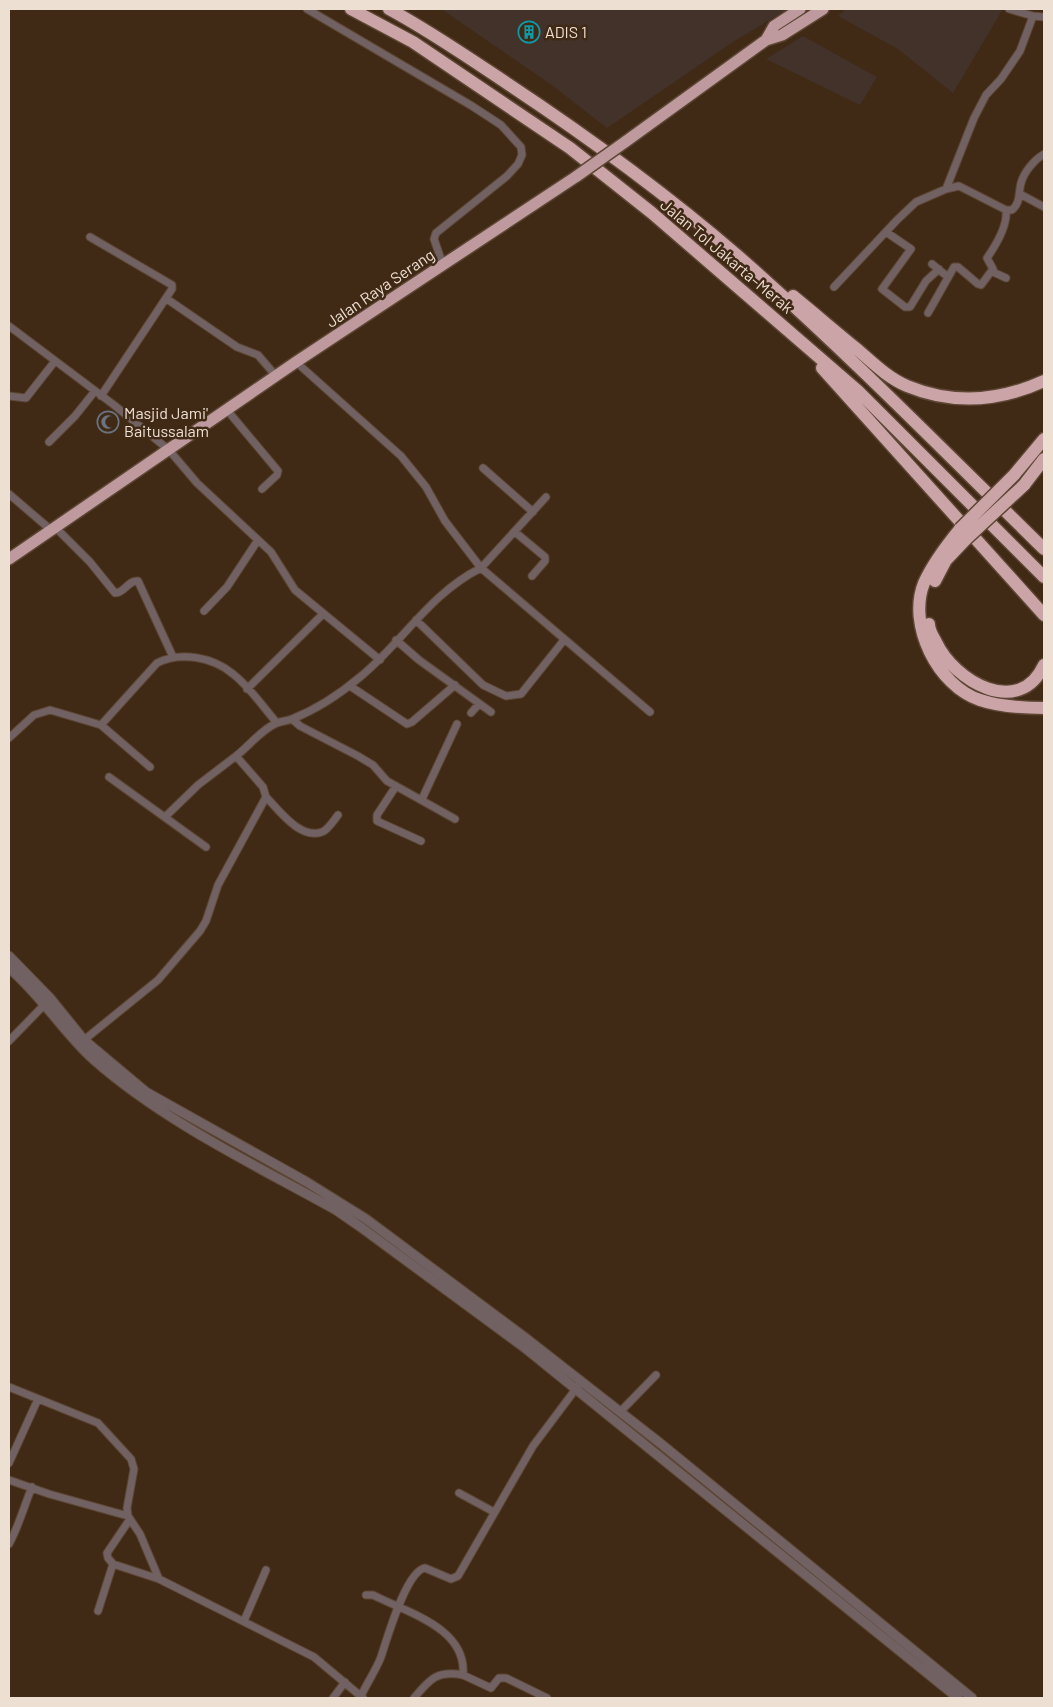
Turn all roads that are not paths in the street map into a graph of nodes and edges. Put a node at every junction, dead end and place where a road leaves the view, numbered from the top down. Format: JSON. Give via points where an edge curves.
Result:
{"nodes":[{"id":1,"x":307,"y":9,"type":"edge"},
{"id":2,"x":351,"y":9,"type":"edge"},
{"id":3,"x":389,"y":9,"type":"edge"},
{"id":4,"x":800,"y":9,"type":"edge"},
{"id":5,"x":823,"y":9,"type":"edge"},
{"id":6,"x":1009,"y":9,"type":"edge"},
{"id":7,"x":1033,"y":16,"type":"junction"},
{"id":8,"x":1044,"y":17,"type":"edge"},
{"id":9,"x":766,"y":40,"type":"junction"},
{"id":10,"x":1044,"y":154,"type":"edge"},
{"id":11,"x":946,"y":189,"type":"junction"},
{"id":12,"x":1020,"y":194,"type":"junction"},
{"id":13,"x":1044,"y":207,"type":"edge"},
{"id":14,"x":1006,"y":210,"type":"junction"},
{"id":15,"x":886,"y":232,"type":"junction"},
{"id":16,"x":90,"y":237,"type":"dead end"},
{"id":17,"x":738,"y":257,"type":"junction"},
{"id":18,"x":932,"y":264,"type":"dead end"},
{"id":19,"x":443,"y":265,"type":"junction"},
{"id":20,"x":940,"y":270,"type":"junction"},
{"id":21,"x":993,"y":272,"type":"junction"},
{"id":22,"x":948,"y":278,"type":"junction"},
{"id":23,"x":1006,"y":278,"type":"dead end"},
{"id":24,"x":834,"y":287,"type":"dead end"},
{"id":25,"x":167,"y":298,"type":"junction"},
{"id":26,"x":928,"y":313,"type":"dead end"},
{"id":27,"x":9,"y":326,"type":"edge"},
{"id":28,"x":788,"y":329,"type":"junction"},
{"id":29,"x":55,"y":361,"type":"junction"},
{"id":30,"x":296,"y":362,"type":"junction"},
{"id":31,"x":276,"y":376,"type":"junction"},
{"id":32,"x":1044,"y":381,"type":"edge"},
{"id":33,"x":98,"y":394,"type":"junction"},
{"id":34,"x":9,"y":396,"type":"edge"},
{"id":35,"x":227,"y":410,"type":"junction"},
{"id":36,"x":1044,"y":439,"type":"edge"},
{"id":37,"x":49,"y":442,"type":"dead end"},
{"id":38,"x":168,"y":450,"type":"junction"},
{"id":39,"x":1044,"y":459,"type":"edge"},
{"id":40,"x":483,"y":468,"type":"dead end"},
{"id":41,"x":262,"y":489,"type":"dead end"},
{"id":42,"x":9,"y":494,"type":"edge"},
{"id":43,"x":546,"y":497,"type":"dead end"},
{"id":44,"x":533,"y":512,"type":"junction"},
{"id":45,"x":53,"y":528,"type":"junction"},
{"id":46,"x":515,"y":532,"type":"junction"},
{"id":47,"x":963,"y":534,"type":"junction"},
{"id":48,"x":258,"y":540,"type":"junction"},
{"id":49,"x":1044,"y":549,"type":"edge"},
{"id":50,"x":9,"y":560,"type":"edge"},
{"id":51,"x":481,"y":568,"type":"junction"},
{"id":52,"x":532,"y":576,"type":"dead end"},
{"id":53,"x":1044,"y":577,"type":"edge"},
{"id":54,"x":204,"y":610,"type":"dead end"},
{"id":55,"x":323,"y":614,"type":"junction"},
{"id":56,"x":1044,"y":615,"type":"edge"},
{"id":57,"x":416,"y":620,"type":"junction"},
{"id":58,"x":396,"y":640,"type":"junction"},
{"id":59,"x":564,"y":640,"type":"junction"},
{"id":60,"x":173,"y":657,"type":"junction"},
{"id":61,"x":380,"y":660,"type":"junction"},
{"id":62,"x":1044,"y":664,"type":"edge"},
{"id":63,"x":455,"y":685,"type":"junction"},
{"id":64,"x":350,"y":686,"type":"junction"},
{"id":65,"x":247,"y":689,"type":"junction"},
{"id":66,"x":479,"y":704,"type":"junction"},
{"id":67,"x":1044,"y":708,"type":"edge"},
{"id":68,"x":491,"y":712,"type":"dead end"},
{"id":69,"x":650,"y":712,"type":"dead end"},
{"id":70,"x":471,"y":713,"type":"dead end"},
{"id":71,"x":292,"y":719,"type":"junction"},
{"id":72,"x":277,"y":723,"type":"junction"},
{"id":73,"x":457,"y":724,"type":"dead end"},
{"id":74,"x":101,"y":726,"type":"junction"},
{"id":75,"x":9,"y":738,"type":"edge"},
{"id":76,"x":236,"y":756,"type":"junction"},
{"id":77,"x":150,"y":767,"type":"dead end"},
{"id":78,"x":109,"y":777,"type":"dead end"},
{"id":79,"x":396,"y":786,"type":"junction"},
{"id":80,"x":266,"y":797,"type":"junction"},
{"id":81,"x":422,"y":799,"type":"junction"},
{"id":82,"x":338,"y":814,"type":"dead end"},
{"id":83,"x":165,"y":817,"type":"junction"},
{"id":84,"x":455,"y":819,"type":"dead end"},
{"id":85,"x":420,"y":841,"type":"dead end"},
{"id":86,"x":206,"y":848,"type":"dead end"},
{"id":87,"x":9,"y":956,"type":"edge"},
{"id":88,"x":9,"y":968,"type":"edge"},
{"id":89,"x":48,"y":1001,"type":"junction"},
{"id":90,"x":84,"y":1040,"type":"junction"},
{"id":91,"x":9,"y":1041,"type":"edge"},
{"id":92,"x":656,"y":1376,"type":"dead end"},
{"id":93,"x":578,"y":1386,"type":"junction"},
{"id":94,"x":9,"y":1387,"type":"edge"},
{"id":95,"x":38,"y":1399,"type":"junction"},
{"id":96,"x":620,"y":1412,"type":"junction"},
{"id":97,"x":9,"y":1463,"type":"edge"},
{"id":98,"x":9,"y":1480,"type":"edge"},
{"id":99,"x":32,"y":1487,"type":"junction"},
{"id":100,"x":459,"y":1493,"type":"dead end"},
{"id":101,"x":494,"y":1512,"type":"junction"},
{"id":102,"x":129,"y":1518,"type":"junction"},
{"id":103,"x":9,"y":1544,"type":"edge"},
{"id":104,"x":113,"y":1564,"type":"junction"},
{"id":105,"x":266,"y":1570,"type":"dead end"},
{"id":106,"x":159,"y":1579,"type":"junction"},
{"id":107,"x":366,"y":1595,"type":"dead end"},
{"id":108,"x":398,"y":1608,"type":"junction"},
{"id":109,"x":98,"y":1611,"type":"dead end"},
{"id":110,"x":244,"y":1621,"type":"junction"},
{"id":111,"x":463,"y":1675,"type":"junction"},
{"id":112,"x":345,"y":1682,"type":"junction"},
{"id":113,"x":362,"y":1697,"type":"edge"},
{"id":114,"x":333,"y":1698,"type":"edge"},
{"id":115,"x":414,"y":1698,"type":"edge"},
{"id":116,"x":547,"y":1698,"type":"edge"},
{"id":117,"x":958,"y":1698,"type":"edge"},
{"id":118,"x":972,"y":1698,"type":"edge"}],
"edges":[{"from":1,"to":19,"type":"street","via":[[472,106],[500,125],[521,147],[518,164],[507,176],[436,233],[434,240]]},
{"from":2,"to":28,"type":"highway","name":"Jalan Tol Jakarta–Merak","via":[[413,42],[570,148]]},
{"from":3,"to":17,"type":"highway","name":"Jalan Tol Jakarta–Merak","via":[[422,27],[585,135]]},
{"from":4,"to":9,"type":"highway","name":"Jalan Raya Serang","via":[[774,26]]},
{"from":5,"to":9,"type":"highway","name":"Jalan Raya Serang","via":[[782,35]]},
{"from":6,"to":7,"type":"street"},
{"from":7,"to":8,"type":"street"},
{"from":7,"to":11,"type":"street","via":[[1020,51],[986,95],[974,118]]},
{"from":9,"to":19,"type":"highway","name":"Jalan Raya Serang","bridge":true,"via":[[577,176]]},
{"from":10,"to":12,"type":"street","via":[[1022,180]]},
{"from":11,"to":14,"type":"street","via":[[959,186]]},
{"from":11,"to":15,"type":"street","via":[[916,202]]},
{"from":12,"to":13,"type":"street"},
{"from":12,"to":14,"type":"street","via":[[1015,207]]},
{"from":14,"to":21,"type":"street","via":[[1002,231],[987,258]]},
{"from":15,"to":20,"type":"street","via":[[911,249],[882,290],[905,307],[910,306],[926,281]]},
{"from":15,"to":24,"type":"street"},
{"from":16,"to":25,"type":"street","via":[[172,285]]},
{"from":17,"to":32,"type":"highway","via":[[769,277],[882,371],[907,386],[933,394],[982,400],[1023,391]]},
{"from":17,"to":49,"type":"highway","name":"Jalan Tol Jakarta–Merak","via":[[874,382]]},
{"from":18,"to":20,"type":"street"},
{"from":19,"to":30,"type":"highway","name":"Jalan Raya Serang"},
{"from":20,"to":22,"type":"street"},
{"from":21,"to":22,"type":"street","via":[[981,285],[956,266]]},
{"from":21,"to":23,"type":"street"},
{"from":22,"to":26,"type":"street"},
{"from":25,"to":31,"type":"street","via":[[237,347],[258,355]]},
{"from":25,"to":33,"type":"street"},
{"from":27,"to":29,"type":"street"},
{"from":28,"to":53,"type":"highway","name":"Jalan Tol Jakarta–Merak","via":[[858,391]]},
{"from":28,"to":56,"type":"highway"},
{"from":29,"to":33,"type":"street"},
{"from":29,"to":34,"type":"street","via":[[26,398]]},
{"from":30,"to":31,"type":"highway","name":"Jalan Raya Serang"},
{"from":30,"to":51,"type":"street","via":[[401,456]]},
{"from":31,"to":35,"type":"highway","name":"Jalan Raya Serang"},
{"from":33,"to":37,"type":"street"},
{"from":33,"to":38,"type":"street"},
{"from":35,"to":38,"type":"highway","name":"Jalan Raya Serang"},
{"from":35,"to":41,"type":"street","via":[[278,471]]},
{"from":36,"to":47,"type":"highway","bridge":true},
{"from":38,"to":45,"type":"highway","name":"Jalan Raya Serang"},
{"from":38,"to":48,"type":"street","via":[[197,483]]},
{"from":39,"to":47,"type":"highway","bridge":true,"via":[[1024,485]]},
{"from":40,"to":44,"type":"street"},
{"from":42,"to":45,"type":"street"},
{"from":43,"to":44,"type":"street"},
{"from":44,"to":46,"type":"street"},
{"from":45,"to":50,"type":"highway","name":"Jalan Raya Serang"},
{"from":45,"to":60,"type":"street","via":[[90,562],[115,593],[138,581]]},
{"from":46,"to":51,"type":"street"},
{"from":46,"to":52,"type":"street","via":[[546,556]]},
{"from":47,"to":62,"type":"highway","via":[[931,589],[927,608],[929,628],[943,657],[961,675],[985,689],[1004,692],[1025,687],[1041,672]]},
{"from":47,"to":67,"type":"highway","via":[[939,555],[922,592],[919,607],[921,628],[933,660],[956,685],[978,700],[1014,708]]},
{"from":48,"to":54,"type":"street","via":[[227,587]]},
{"from":48,"to":55,"type":"street","via":[[278,562],[295,590]]},
{"from":51,"to":57,"type":"street","via":[[440,595]]},
{"from":51,"to":59,"type":"street"},
{"from":55,"to":61,"type":"street"},
{"from":55,"to":65,"type":"street"},
{"from":57,"to":58,"type":"street"},
{"from":57,"to":59,"type":"street","via":[[483,685],[506,696],[521,694]]},
{"from":58,"to":61,"type":"street"},
{"from":58,"to":63,"type":"street"},
{"from":59,"to":69,"type":"street"},
{"from":60,"to":65,"type":"street","via":[[190,657],[219,666],[233,674]]},
{"from":60,"to":74,"type":"street","via":[[157,662]]},
{"from":61,"to":64,"type":"street"},
{"from":63,"to":64,"type":"street","via":[[407,724]]},
{"from":63,"to":66,"type":"street"},
{"from":64,"to":71,"type":"street"},
{"from":65,"to":72,"type":"street"},
{"from":66,"to":68,"type":"street"},
{"from":66,"to":70,"type":"street"},
{"from":71,"to":72,"type":"street"},
{"from":71,"to":79,"type":"street","via":[[368,762],[386,781]]},
{"from":72,"to":76,"type":"street"},
{"from":73,"to":81,"type":"street"},
{"from":74,"to":75,"type":"street","via":[[50,710],[34,715]]},
{"from":74,"to":77,"type":"street"},
{"from":76,"to":80,"type":"street","via":[[263,787]]},
{"from":76,"to":83,"type":"street","via":[[198,785]]},
{"from":78,"to":83,"type":"street"},
{"from":79,"to":81,"type":"street"},
{"from":79,"to":85,"type":"street","via":[[377,815],[377,821]]},
{"from":80,"to":82,"type":"street","via":[[302,831],[324,831]]},
{"from":80,"to":90,"type":"street","via":[[218,885],[206,921],[192,942],[158,980]]},
{"from":81,"to":84,"type":"street"},
{"from":83,"to":86,"type":"street"},
{"from":87,"to":89,"type":"street"},
{"from":88,"to":89,"type":"street"},
{"from":89,"to":90,"type":"street"},
{"from":89,"to":91,"type":"street"},
{"from":89,"to":93,"type":"street","via":[[93,1060],[143,1100],[352,1220]]},
{"from":90,"to":93,"type":"street","via":[[159,1101],[356,1212],[527,1339]]},
{"from":92,"to":96,"type":"street"},
{"from":93,"to":96,"type":"street"},
{"from":93,"to":101,"type":"street","via":[[533,1446]]},
{"from":93,"to":117,"type":"street"},
{"from":94,"to":95,"type":"street"},
{"from":95,"to":97,"type":"street"},
{"from":95,"to":102,"type":"street","via":[[98,1423],[131,1458],[134,1469],[127,1508]]},
{"from":96,"to":118,"type":"street"},
{"from":98,"to":99,"type":"street"},
{"from":99,"to":102,"type":"street"},
{"from":99,"to":103,"type":"street","via":[[19,1518],[18,1530]]},
{"from":100,"to":101,"type":"street"},
{"from":101,"to":108,"type":"street","via":[[458,1576],[451,1579],[420,1569]]},
{"from":102,"to":104,"type":"street","via":[[107,1553]]},
{"from":102,"to":106,"type":"street","via":[[140,1534]]},
{"from":104,"to":106,"type":"street"},
{"from":104,"to":109,"type":"street"},
{"from":105,"to":110,"type":"street"},
{"from":106,"to":110,"type":"street"},
{"from":107,"to":108,"type":"street"},
{"from":108,"to":111,"type":"street","via":[[447,1634],[462,1654]]},
{"from":108,"to":113,"type":"street"},
{"from":110,"to":112,"type":"street","via":[[314,1657]]},
{"from":111,"to":115,"type":"street","via":[[448,1673],[435,1676]]},
{"from":111,"to":116,"type":"street","via":[[491,1688],[500,1678],[506,1678]]},
{"from":112,"to":113,"type":"street"},
{"from":112,"to":114,"type":"street"}]}
